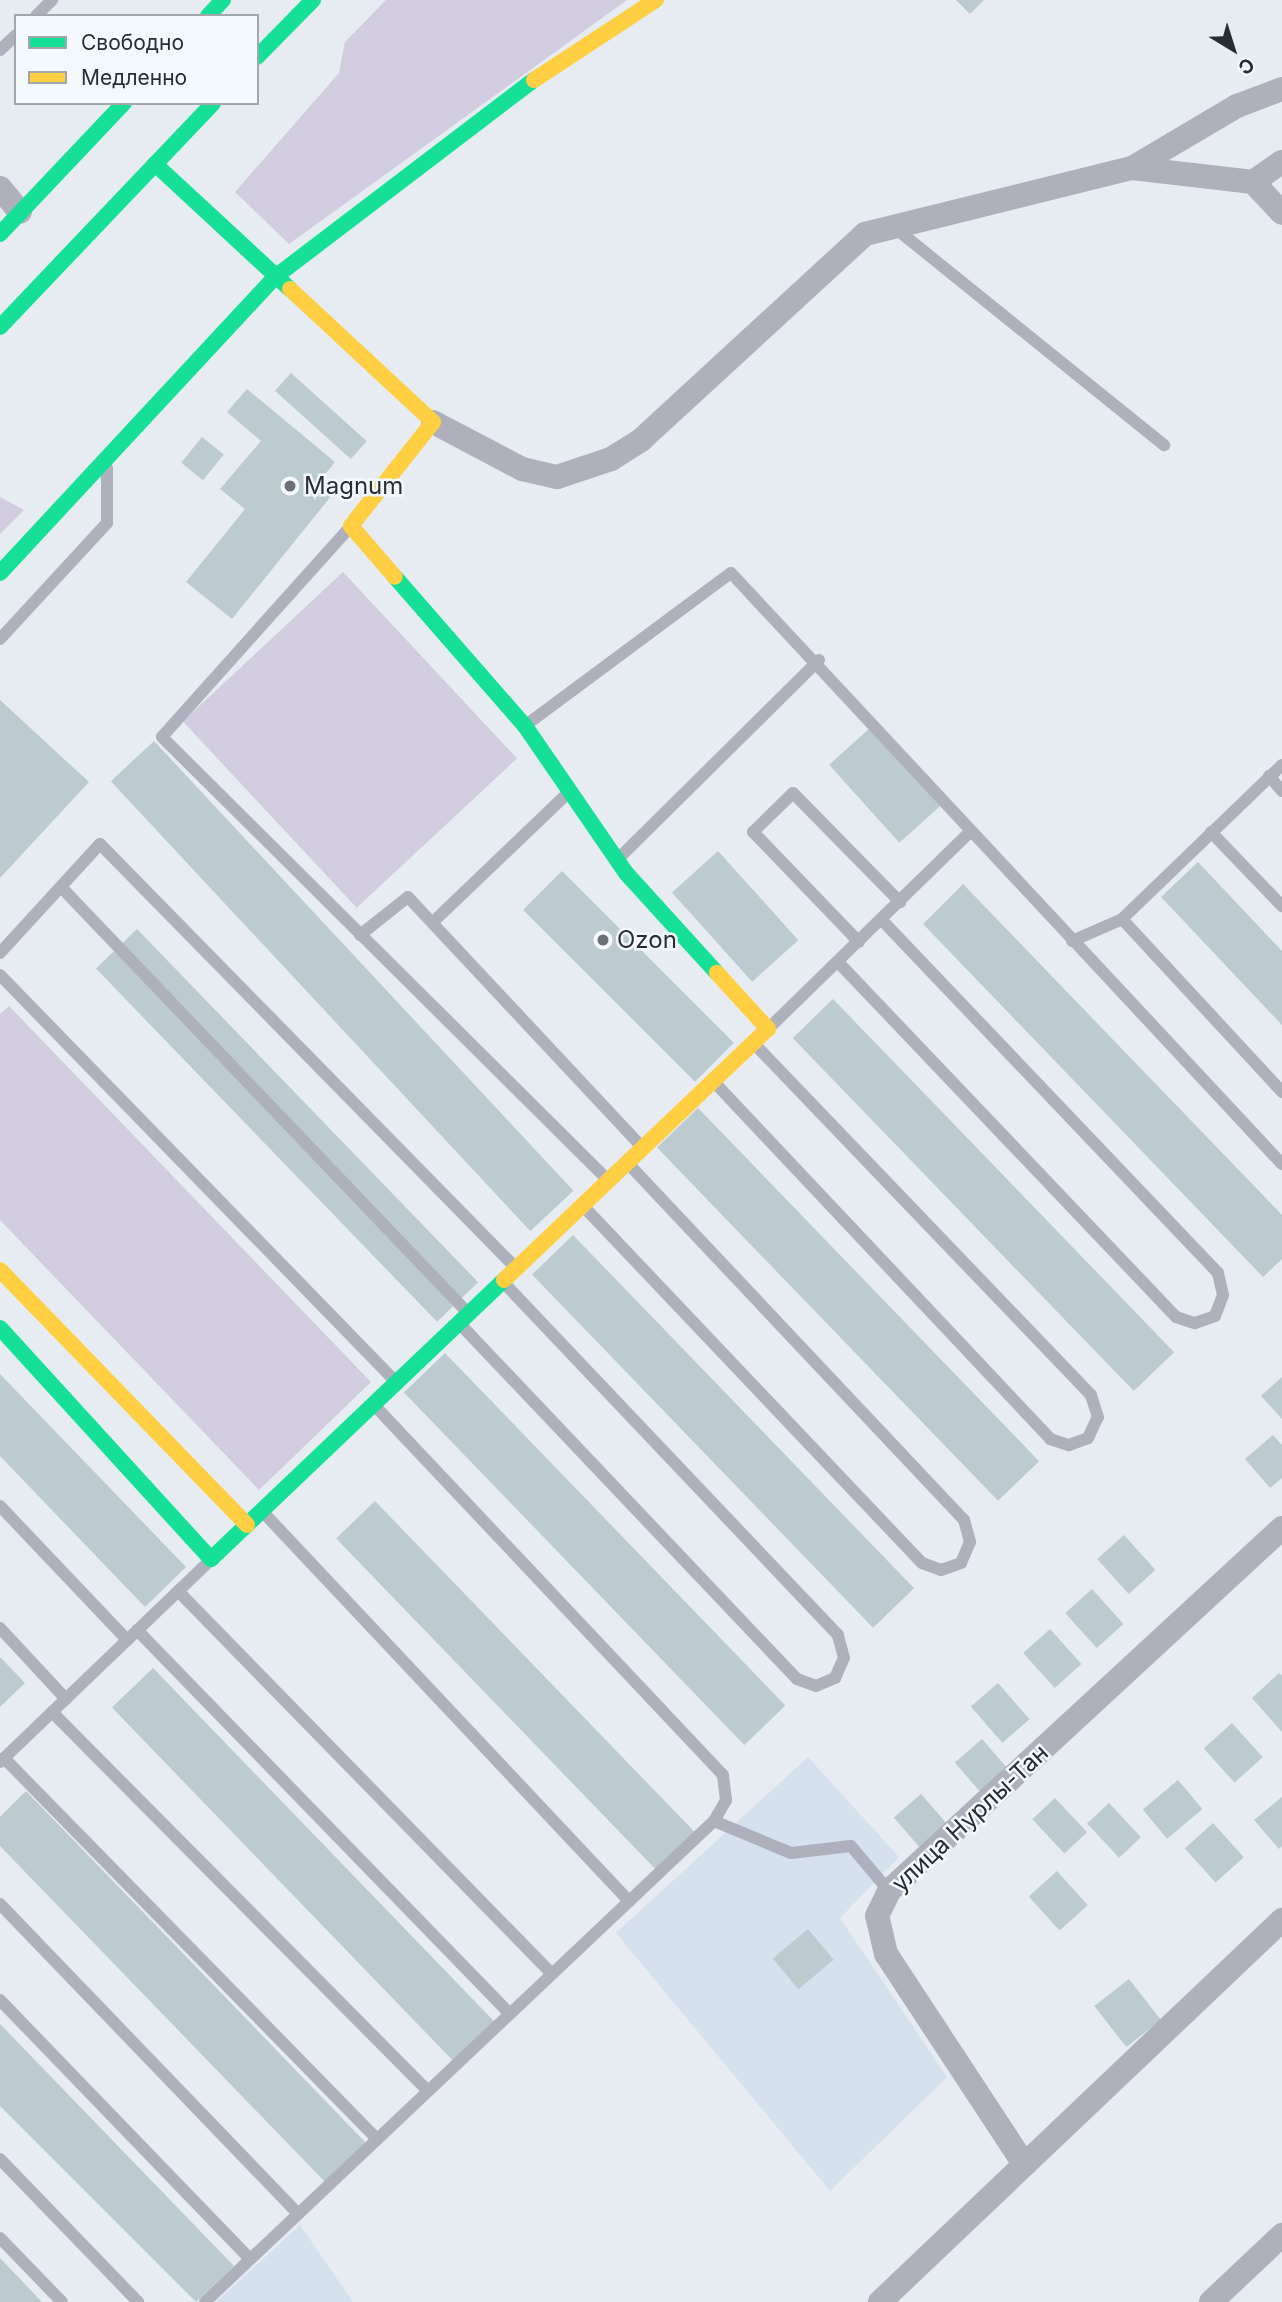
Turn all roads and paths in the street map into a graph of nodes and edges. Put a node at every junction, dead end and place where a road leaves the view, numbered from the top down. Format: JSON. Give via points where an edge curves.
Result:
{"nodes":[{"id":1,"x":52,"y":0,"type":"edge"},
{"id":2,"x":223,"y":0,"type":"edge"},
{"id":3,"x":313,"y":0,"type":"edge"},
{"id":4,"x":656,"y":0,"type":"edge"},
{"id":5,"x":38,"y":14,"type":"edge"},
{"id":6,"x":210,"y":14,"type":"edge"},
{"id":7,"x":14,"y":36,"type":"edge"},
{"id":8,"x":0,"y":50,"type":"edge"},
{"id":9,"x":259,"y":55,"type":"edge"},
{"id":10,"x":1282,"y":89,"type":"edge"},
{"id":11,"x":122,"y":105,"type":"edge"},
{"id":12,"x":211,"y":105,"type":"edge"},
{"id":13,"x":1282,"y":162,"type":"edge"},
{"id":14,"x":156,"y":164,"type":"junction"},
{"id":15,"x":1132,"y":168,"type":"junction"},
{"id":16,"x":1253,"y":182,"type":"junction"},
{"id":17,"x":0,"y":188,"type":"edge"},
{"id":18,"x":20,"y":212,"type":"junction"},
{"id":19,"x":1282,"y":213,"type":"edge"},
{"id":20,"x":889,"y":224,"type":"junction"},
{"id":21,"x":0,"y":234,"type":"edge"},
{"id":22,"x":275,"y":277,"type":"junction"},
{"id":23,"x":0,"y":327,"type":"edge"},
{"id":24,"x":433,"y":422,"type":"junction"},
{"id":25,"x":1164,"y":445,"type":"dead end"},
{"id":26,"x":107,"y":458,"type":"junction"},
{"id":27,"x":351,"y":526,"type":"junction"},
{"id":28,"x":0,"y":573,"type":"edge"},
{"id":29,"x":0,"y":639,"type":"edge"},
{"id":30,"x":819,"y":660,"type":"junction"},
{"id":31,"x":525,"y":726,"type":"junction"},
{"id":32,"x":1282,"y":765,"type":"edge"},
{"id":33,"x":1269,"y":776,"type":"junction"},
{"id":34,"x":572,"y":790,"type":"junction"},
{"id":35,"x":1282,"y":791,"type":"edge"},
{"id":36,"x":1211,"y":832,"type":"junction"},
{"id":37,"x":970,"y":833,"type":"junction"},
{"id":38,"x":617,"y":860,"type":"junction"},
{"id":39,"x":62,"y":888,"type":"junction"},
{"id":40,"x":900,"y":902,"type":"junction"},
{"id":41,"x":1282,"y":906,"type":"edge"},
{"id":42,"x":1122,"y":919,"type":"junction"},
{"id":43,"x":882,"y":920,"type":"junction"},
{"id":44,"x":433,"y":922,"type":"junction"},
{"id":45,"x":360,"y":935,"type":"junction"},
{"id":46,"x":859,"y":942,"type":"junction"},
{"id":47,"x":1072,"y":942,"type":"junction"},
{"id":48,"x":0,"y":953,"type":"edge"},
{"id":49,"x":838,"y":962,"type":"junction"},
{"id":50,"x":0,"y":975,"type":"edge"},
{"id":51,"x":768,"y":1029,"type":"junction"},
{"id":52,"x":753,"y":1043,"type":"junction"},
{"id":53,"x":713,"y":1081,"type":"junction"},
{"id":54,"x":1282,"y":1092,"type":"edge"},
{"id":55,"x":643,"y":1148,"type":"junction"},
{"id":56,"x":628,"y":1163,"type":"junction"},
{"id":57,"x":1282,"y":1164,"type":"edge"},
{"id":58,"x":609,"y":1181,"type":"junction"},
{"id":59,"x":583,"y":1206,"type":"junction"},
{"id":60,"x":516,"y":1268,"type":"junction"},
{"id":61,"x":0,"y":1270,"type":"edge"},
{"id":62,"x":502,"y":1282,"type":"junction"},
{"id":63,"x":464,"y":1318,"type":"junction"},
{"id":64,"x":0,"y":1328,"type":"edge"},
{"id":65,"x":396,"y":1382,"type":"junction"},
{"id":66,"x":373,"y":1404,"type":"junction"},
{"id":67,"x":0,"y":1506,"type":"edge"},
{"id":68,"x":262,"y":1511,"type":"junction"},
{"id":69,"x":247,"y":1525,"type":"junction"},
{"id":70,"x":1282,"y":1528,"type":"edge"},
{"id":71,"x":211,"y":1559,"type":"junction"},
{"id":72,"x":178,"y":1591,"type":"junction"},
{"id":73,"x":0,"y":1628,"type":"edge"},
{"id":74,"x":137,"y":1630,"type":"junction"},
{"id":75,"x":127,"y":1640,"type":"junction"},
{"id":76,"x":66,"y":1699,"type":"junction"},
{"id":77,"x":52,"y":1712,"type":"junction"},
{"id":78,"x":2,"y":1760,"type":"edge"},
{"id":79,"x":714,"y":1821,"type":"junction"},
{"id":80,"x":889,"y":1891,"type":"junction"},
{"id":81,"x":629,"y":1901,"type":"junction"},
{"id":82,"x":0,"y":1904,"type":"edge"},
{"id":83,"x":1282,"y":1920,"type":"edge"},
{"id":84,"x":552,"y":1974,"type":"junction"},
{"id":85,"x":0,"y":2000,"type":"edge"},
{"id":86,"x":510,"y":2014,"type":"junction"},
{"id":87,"x":428,"y":2091,"type":"junction"},
{"id":88,"x":377,"y":2139,"type":"junction"},
{"id":89,"x":0,"y":2159,"type":"edge"},
{"id":90,"x":1024,"y":2164,"type":"junction"},
{"id":91,"x":299,"y":2214,"type":"junction"},
{"id":92,"x":1282,"y":2235,"type":"edge"},
{"id":93,"x":0,"y":2238,"type":"edge"},
{"id":94,"x":250,"y":2259,"type":"junction"},
{"id":95,"x":62,"y":2302,"type":"edge"},
{"id":96,"x":138,"y":2302,"type":"edge"},
{"id":97,"x":205,"y":2302,"type":"edge"},
{"id":98,"x":880,"y":2302,"type":"edge"},
{"id":99,"x":1211,"y":2302,"type":"edge"}],
"edges":[{"from":1,"to":5,"type":"lane"},
{"from":2,"to":6,"type":"main road"},
{"from":3,"to":9,"type":"main road"},
{"from":4,"to":22,"type":"main road","via":[[524,86]]},
{"from":7,"to":8,"type":"lane"},
{"from":10,"to":15,"type":"street","via":[[1237,106]]},
{"from":11,"to":18,"type":"main road"},
{"from":12,"to":14,"type":"main road"},
{"from":13,"to":16,"type":"street"},
{"from":14,"to":22,"type":"main road"},
{"from":14,"to":23,"type":"main road"},
{"from":15,"to":16,"type":"street"},
{"from":15,"to":20,"type":"street"},
{"from":16,"to":19,"type":"street"},
{"from":17,"to":18,"type":"street"},
{"from":18,"to":21,"type":"main road"},
{"from":20,"to":24,"type":"street","via":[[865,234],[641,440],[611,459],[557,477],[522,469]]},
{"from":20,"to":25,"type":"lane"},
{"from":22,"to":24,"type":"main road"},
{"from":22,"to":26,"type":"main road"},
{"from":24,"to":27,"type":"main road"},
{"from":26,"to":28,"type":"main road"},
{"from":26,"to":29,"type":"lane","via":[[107,523]]},
{"from":27,"to":31,"type":"main road"},
{"from":27,"to":45,"type":"lane","via":[[162,737]]},
{"from":30,"to":31,"type":"lane","via":[[731,573]]},
{"from":30,"to":37,"type":"lane"},
{"from":30,"to":38,"type":"lane"},
{"from":31,"to":34,"type":"main road"},
{"from":32,"to":33,"type":"lane"},
{"from":33,"to":35,"type":"lane"},
{"from":33,"to":36,"type":"lane"},
{"from":34,"to":38,"type":"main road"},
{"from":34,"to":44,"type":"lane"},
{"from":36,"to":41,"type":"lane"},
{"from":36,"to":42,"type":"lane"},
{"from":37,"to":40,"type":"lane"},
{"from":37,"to":47,"type":"lane"},
{"from":38,"to":51,"type":"main road"},
{"from":39,"to":48,"type":"lane"},
{"from":39,"to":60,"type":"lane","via":[[100,844]]},
{"from":39,"to":63,"type":"lane"},
{"from":40,"to":43,"type":"lane"},
{"from":40,"to":46,"type":"lane","via":[[793,793],[753,832]]},
{"from":42,"to":47,"type":"lane"},
{"from":42,"to":54,"type":"lane"},
{"from":43,"to":46,"type":"lane"},
{"from":43,"to":49,"type":"lane","via":[[1218,1273],[1223,1295],[1215,1316],[1195,1323],[1176,1317]]},
{"from":44,"to":45,"type":"lane","via":[[408,897]]},
{"from":44,"to":55,"type":"lane"},
{"from":45,"to":58,"type":"lane"},
{"from":46,"to":49,"type":"lane"},
{"from":47,"to":57,"type":"lane"},
{"from":49,"to":51,"type":"lane"},
{"from":50,"to":65,"type":"lane"},
{"from":51,"to":52,"type":"main road"},
{"from":52,"to":53,"type":"main road"},
{"from":52,"to":53,"type":"lane","via":[[1091,1395],[1098,1417],[1088,1438],[1069,1445],[1050,1439]]},
{"from":53,"to":55,"type":"main road"},
{"from":55,"to":56,"type":"main road"},
{"from":56,"to":58,"type":"main road"},
{"from":56,"to":59,"type":"lane","via":[[964,1520],[970,1542],[961,1563],[941,1570],[922,1563]]},
{"from":58,"to":59,"type":"main road"},
{"from":59,"to":60,"type":"main road"},
{"from":60,"to":62,"type":"main road"},
{"from":61,"to":69,"type":"main road"},
{"from":62,"to":63,"type":"main road"},
{"from":62,"to":63,"type":"lane","via":[[838,1635],[844,1658],[835,1678],[816,1686],[797,1679]]},
{"from":63,"to":65,"type":"main road"},
{"from":64,"to":71,"type":"main road"},
{"from":65,"to":66,"type":"main road"},
{"from":66,"to":68,"type":"main road"},
{"from":66,"to":79,"type":"lane","via":[[723,1775],[726,1800]]},
{"from":67,"to":75,"type":"lane"},
{"from":68,"to":69,"type":"main road"},
{"from":68,"to":81,"type":"lane"},
{"from":69,"to":71,"type":"main road"},
{"from":70,"to":80,"type":"street","name":"улица Нурлы-Тан"},
{"from":71,"to":72,"type":"lane"},
{"from":72,"to":74,"type":"lane"},
{"from":72,"to":84,"type":"lane"},
{"from":73,"to":76,"type":"lane"},
{"from":74,"to":75,"type":"lane"},
{"from":74,"to":86,"type":"lane"},
{"from":75,"to":76,"type":"lane"},
{"from":76,"to":77,"type":"lane"},
{"from":77,"to":78,"type":"lane"},
{"from":77,"to":87,"type":"lane"},
{"from":78,"to":88,"type":"lane"},
{"from":79,"to":80,"type":"lane","via":[[791,1853],[850,1846]]},
{"from":79,"to":81,"type":"lane"},
{"from":80,"to":90,"type":"street","name":"улица Нурлы-Тан","via":[[877,1916],[886,1954]]},
{"from":81,"to":84,"type":"lane"},
{"from":82,"to":91,"type":"lane"},
{"from":83,"to":90,"type":"street"},
{"from":84,"to":86,"type":"lane"},
{"from":85,"to":94,"type":"lane"},
{"from":86,"to":87,"type":"lane"},
{"from":87,"to":88,"type":"lane"},
{"from":88,"to":91,"type":"lane"},
{"from":89,"to":96,"type":"lane"},
{"from":90,"to":98,"type":"street"},
{"from":91,"to":94,"type":"lane"},
{"from":92,"to":99,"type":"street"},
{"from":93,"to":95,"type":"lane"},
{"from":94,"to":97,"type":"lane"}]}
